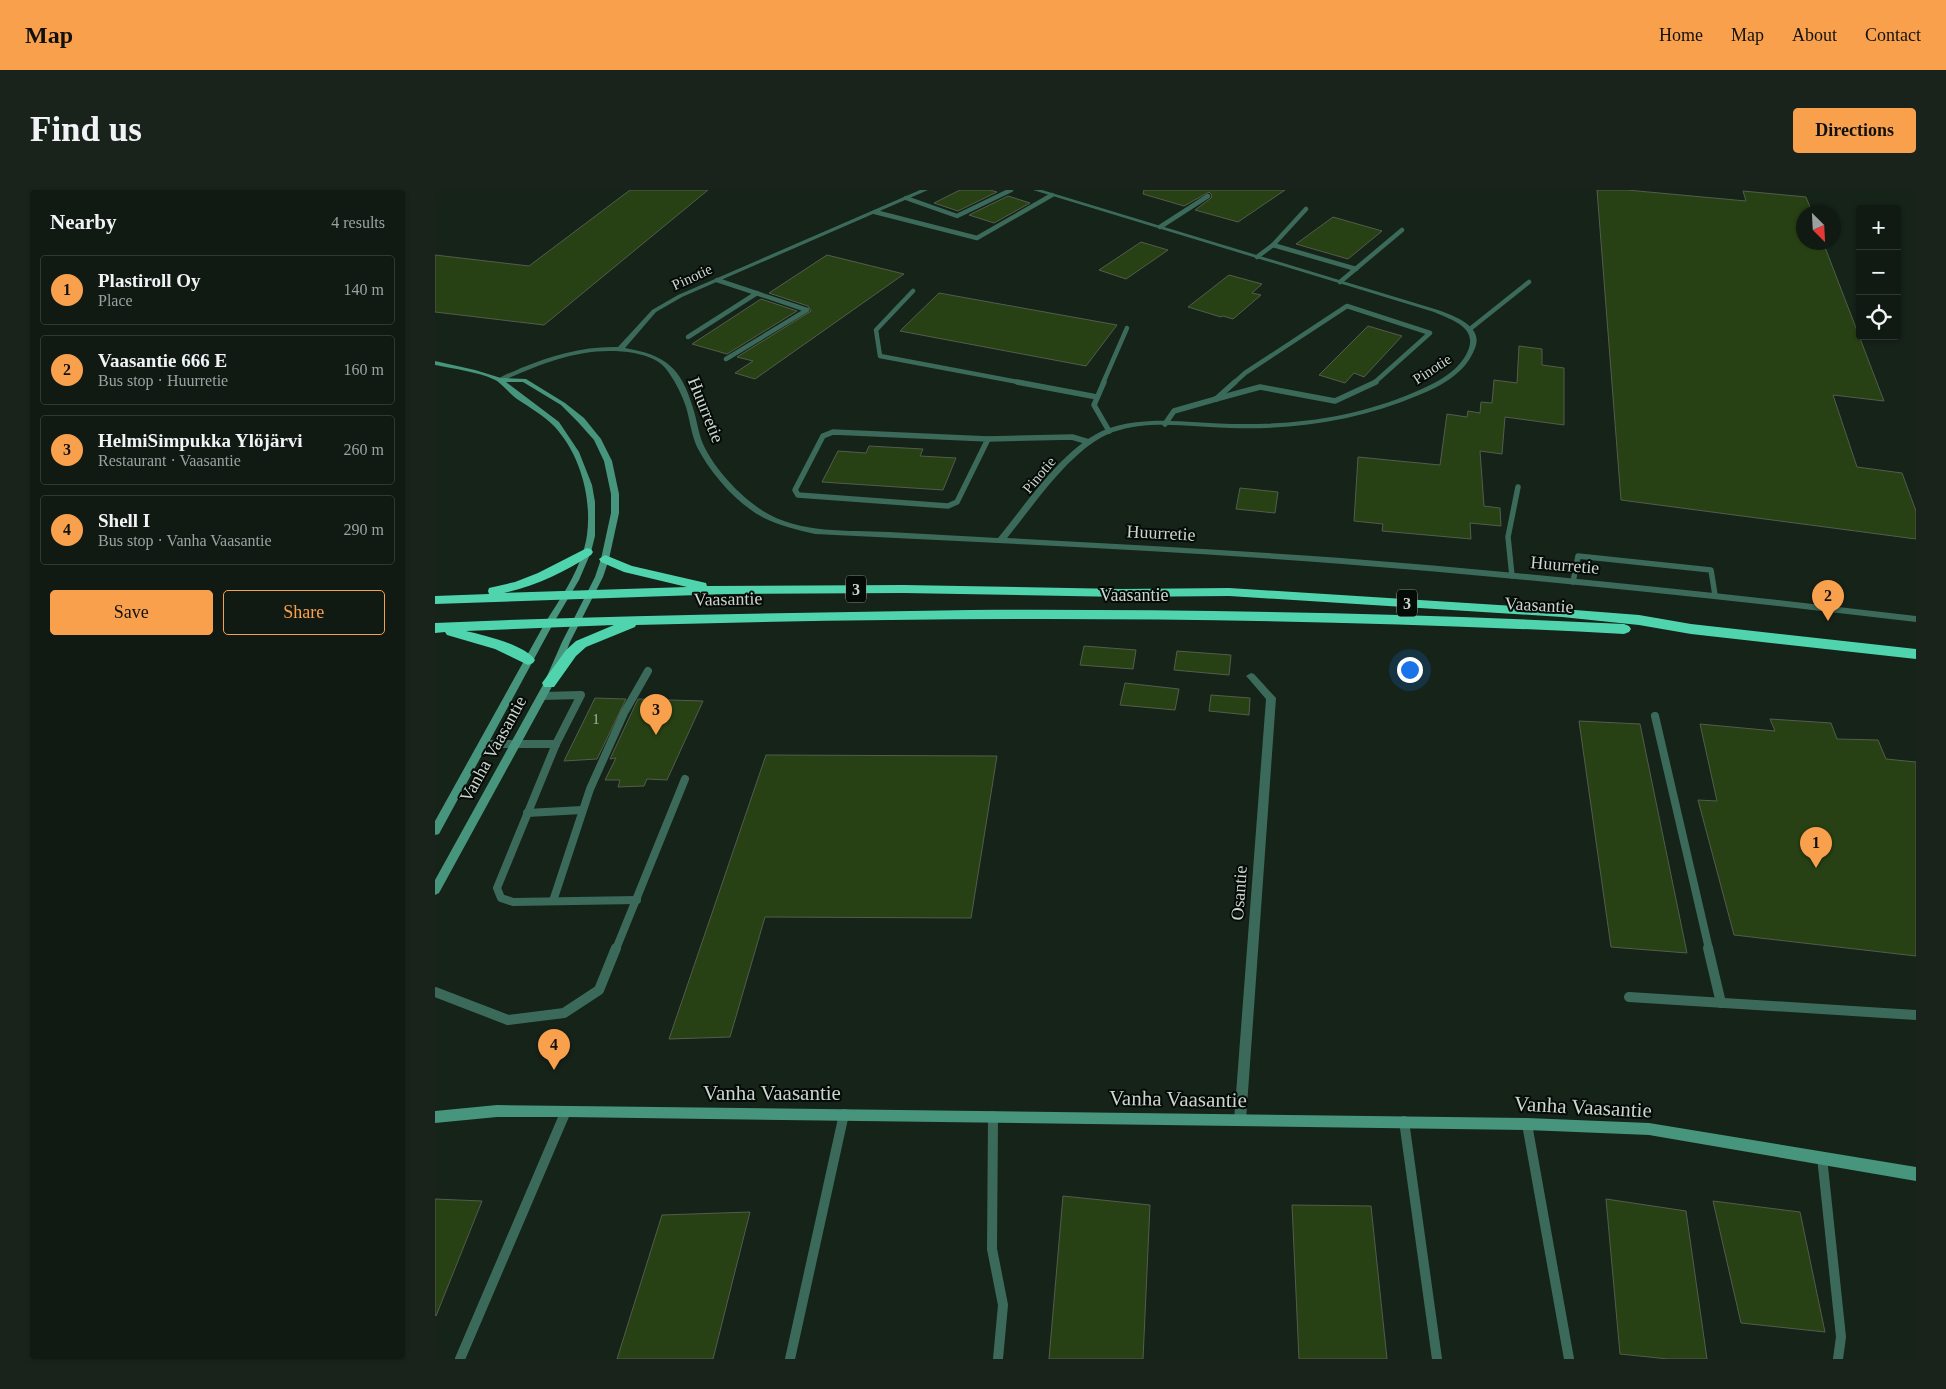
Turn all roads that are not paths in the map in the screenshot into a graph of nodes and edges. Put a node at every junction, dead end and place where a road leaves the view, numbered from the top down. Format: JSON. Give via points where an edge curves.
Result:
{"nodes":[{"id":1,"x":925,"y":190,"type":"edge"},
{"id":2,"x":1011,"y":190,"type":"edge"},
{"id":3,"x":1036,"y":190,"type":"edge"},
{"id":4,"x":1053,"y":195,"type":"junction"},
{"id":5,"x":1208,"y":196,"type":"dead end"},
{"id":6,"x":906,"y":198,"type":"junction"},
{"id":7,"x":1306,"y":209,"type":"dead end"},
{"id":8,"x":875,"y":212,"type":"junction"},
{"id":9,"x":1160,"y":227,"type":"junction"},
{"id":10,"x":1402,"y":230,"type":"dead end"},
{"id":11,"x":1273,"y":245,"type":"junction"},
{"id":12,"x":1257,"y":257,"type":"junction"},
{"id":13,"x":1356,"y":269,"type":"junction"},
{"id":14,"x":717,"y":280,"type":"junction"},
{"id":15,"x":1340,"y":282,"type":"junction"},
{"id":16,"x":1529,"y":282,"type":"dead end"},
{"id":17,"x":913,"y":291,"type":"dead end"},
{"id":18,"x":757,"y":293,"type":"junction"},
{"id":19,"x":1127,"y":328,"type":"dead end"},
{"id":20,"x":1471,"y":329,"type":"junction"},
{"id":21,"x":688,"y":337,"type":"dead end"},
{"id":22,"x":621,"y":348,"type":"junction"},
{"id":23,"x":726,"y":359,"type":"dead end"},
{"id":24,"x":435,"y":363,"type":"edge"},
{"id":25,"x":499,"y":380,"type":"junction"},
{"id":26,"x":1097,"y":397,"type":"junction"},
{"id":27,"x":1215,"y":400,"type":"junction"},
{"id":28,"x":1165,"y":424,"type":"junction"},
{"id":29,"x":1109,"y":431,"type":"junction"},
{"id":30,"x":988,"y":439,"type":"junction"},
{"id":31,"x":1089,"y":442,"type":"junction"},
{"id":32,"x":1518,"y":487,"type":"dead end"},
{"id":33,"x":1001,"y":540,"type":"junction"},
{"id":34,"x":587,"y":552,"type":"junction"},
{"id":35,"x":605,"y":560,"type":"junction"},
{"id":36,"x":1512,"y":576,"type":"junction"},
{"id":37,"x":1573,"y":582,"type":"junction"},
{"id":38,"x":727,"y":590,"type":"junction"},
{"id":39,"x":1715,"y":595,"type":"junction"},
{"id":40,"x":590,"y":596,"type":"junction"},
{"id":41,"x":567,"y":597,"type":"junction"},
{"id":42,"x":450,"y":599,"type":"junction"},
{"id":43,"x":435,"y":600,"type":"edge"},
{"id":44,"x":1916,"y":619,"type":"edge"},
{"id":45,"x":641,"y":620,"type":"junction"},
{"id":46,"x":576,"y":622,"type":"junction"},
{"id":47,"x":549,"y":623,"type":"junction"},
{"id":48,"x":437,"y":628,"type":"edge"},
{"id":49,"x":1691,"y":629,"type":"junction"},
{"id":50,"x":1916,"y":654,"type":"edge"},
{"id":51,"x":528,"y":660,"type":"junction"},
{"id":52,"x":648,"y":670,"type":"dead end"},
{"id":53,"x":1251,"y":676,"type":"dead end"},
{"id":54,"x":549,"y":683,"type":"junction"},
{"id":55,"x":542,"y":696,"type":"junction"},
{"id":56,"x":1655,"y":716,"type":"dead end"},
{"id":57,"x":483,"y":744,"type":"junction"},
{"id":58,"x":516,"y":744,"type":"junction"},
{"id":59,"x":556,"y":744,"type":"junction"},
{"id":60,"x":685,"y":779,"type":"dead end"},
{"id":61,"x":582,"y":810,"type":"junction"},
{"id":62,"x":527,"y":813,"type":"junction"},
{"id":63,"x":435,"y":831,"type":"edge"},
{"id":64,"x":435,"y":890,"type":"edge"},
{"id":65,"x":637,"y":900,"type":"junction"},
{"id":66,"x":553,"y":901,"type":"junction"},
{"id":67,"x":435,"y":992,"type":"edge"},
{"id":68,"x":1629,"y":997,"type":"dead end"},
{"id":69,"x":1721,"y":1003,"type":"junction"},
{"id":70,"x":1916,"y":1015,"type":"edge"},
{"id":71,"x":566,"y":1111,"type":"junction"},
{"id":72,"x":844,"y":1114,"type":"junction"},
{"id":73,"x":993,"y":1116,"type":"junction"},
{"id":74,"x":435,"y":1117,"type":"edge"},
{"id":75,"x":1240,"y":1120,"type":"junction"},
{"id":76,"x":1404,"y":1122,"type":"junction"},
{"id":77,"x":1527,"y":1124,"type":"junction"},
{"id":78,"x":1822,"y":1157,"type":"junction"},
{"id":79,"x":1916,"y":1174,"type":"edge"},
{"id":80,"x":460,"y":1359,"type":"edge"},
{"id":81,"x":790,"y":1359,"type":"edge"},
{"id":82,"x":998,"y":1359,"type":"edge"},
{"id":83,"x":1437,"y":1359,"type":"edge"},
{"id":84,"x":1569,"y":1359,"type":"edge"},
{"id":85,"x":1838,"y":1359,"type":"edge"}],
"edges":[{"from":1,"to":6,"type":"street","name":"Pinotie"},
{"from":2,"to":6,"type":"lane","via":[[957,216]]},
{"from":3,"to":4,"type":"street"},
{"from":4,"to":8,"type":"lane","via":[[977,238]]},
{"from":4,"to":9,"type":"street"},
{"from":5,"to":9,"type":"lane"},
{"from":6,"to":8,"type":"street","name":"Pinotie"},
{"from":7,"to":11,"type":"lane"},
{"from":8,"to":14,"type":"street","name":"Pinotie"},
{"from":9,"to":12,"type":"street"},
{"from":10,"to":13,"type":"lane"},
{"from":11,"to":12,"type":"lane"},
{"from":11,"to":13,"type":"lane"},
{"from":12,"to":15,"type":"street"},
{"from":13,"to":15,"type":"lane"},
{"from":14,"to":18,"type":"lane"},
{"from":14,"to":22,"type":"street","name":"Pinotie","via":[[653,311]]},
{"from":15,"to":20,"type":"street","via":[[1436,311]]},
{"from":16,"to":20,"type":"lane"},
{"from":17,"to":26,"type":"lane","via":[[876,330],[880,356]]},
{"from":18,"to":21,"type":"lane"},
{"from":18,"to":23,"type":"lane","via":[[807,310]]},
{"from":19,"to":26,"type":"lane"},
{"from":20,"to":28,"type":"street","name":"Pinotie","via":[[1475,343],[1460,368],[1427,390],[1377,410],[1353,417],[1296,425]]},
{"from":22,"to":25,"type":"street","name":"Huurretie","via":[[584,349]]},
{"from":22,"to":33,"type":"street","name":"Huurretie","via":[[657,357],[668,366],[688,403],[701,448],[712,464],[760,512],[778,521],[815,531]]},
{"from":24,"to":25,"type":"main road"},
{"from":25,"to":34,"type":"main road","name":"Vanha Vaasantie","via":[[541,410],[567,436],[587,478],[591,502]]},
{"from":25,"to":35,"type":"main road","name":"Vanha Vaasantie","via":[[524,380],[563,404],[597,439],[608,461],[615,494],[615,513]]},
{"from":26,"to":29,"type":"lane","via":[[1094,405]]},
{"from":27,"to":27,"type":"lane","via":[[1261,387],[1335,401],[1372,384],[1430,333],[1347,306],[1245,373]]},
{"from":27,"to":28,"type":"lane","via":[[1174,411]]},
{"from":28,"to":29,"type":"street","name":"Pinotie"},
{"from":29,"to":31,"type":"street","name":"Pinotie"},
{"from":30,"to":30,"type":"lane","via":[[957,502],[948,506],[797,495],[795,490],[823,436],[833,432]]},
{"from":30,"to":31,"type":"lane","via":[[1072,437]]},
{"from":31,"to":33,"type":"street","name":"Pinotie","via":[[1067,461]]},
{"from":32,"to":36,"type":"lane","via":[[1508,537]]},
{"from":33,"to":36,"type":"street","name":"Huurretie"},
{"from":34,"to":41,"type":"main road","name":"Vanha Vaasantie"},
{"from":34,"to":42,"type":"highway","via":[[539,580]]},
{"from":35,"to":38,"type":"highway","via":[[671,580]]},
{"from":35,"to":40,"type":"main road","name":"Vanha Vaasantie"},
{"from":36,"to":37,"type":"street","name":"Huurretie"},
{"from":37,"to":39,"type":"street","name":"Huurretie"},
{"from":37,"to":39,"type":"lane","via":[[1579,556],[1711,570]]},
{"from":38,"to":40,"type":"highway","name":"Vaasantie","number":"3"},
{"from":38,"to":49,"type":"highway","name":"Vaasantie","number":"3","via":[[1229,592],[1562,613],[1639,620]]},
{"from":39,"to":44,"type":"street","name":"Huurretie"},
{"from":40,"to":41,"type":"highway","number":"3"},
{"from":40,"to":46,"type":"main road","name":"Vanha Vaasantie"},
{"from":41,"to":42,"type":"highway","number":"3"},
{"from":41,"to":47,"type":"main road","name":"Vanha Vaasantie"},
{"from":42,"to":43,"type":"highway","number":"3"},
{"from":45,"to":46,"type":"highway","name":"Vaasantie","number":"3"},
{"from":45,"to":49,"type":"highway","name":"Vaasantie","number":"3","via":[[1001,614],[1267,614]]},
{"from":45,"to":54,"type":"highway","via":[[581,644]]},
{"from":46,"to":47,"type":"highway","number":"3"},
{"from":46,"to":54,"type":"main road","name":"Vanha Vaasantie"},
{"from":47,"to":48,"type":"highway","number":"3"},
{"from":47,"to":51,"type":"main road","name":"Vanha Vaasantie"},
{"from":48,"to":51,"type":"highway","via":[[498,644]]},
{"from":49,"to":50,"type":"highway","name":"Vaasantie","number":"3"},
{"from":51,"to":57,"type":"main road","name":"Vanha Vaasantie"},
{"from":52,"to":61,"type":"lane","via":[[624,713]]},
{"from":53,"to":75,"type":"street","name":"Osantie","via":[[1271,698]]},
{"from":54,"to":55,"type":"main road","name":"Vanha Vaasantie"},
{"from":55,"to":58,"type":"main road","name":"Vanha Vaasantie"},
{"from":55,"to":59,"type":"lane","via":[[581,695]]},
{"from":56,"to":69,"type":"lane"},
{"from":57,"to":58,"type":"lane"},
{"from":57,"to":63,"type":"main road","name":"Vanha Vaasantie"},
{"from":58,"to":59,"type":"lane"},
{"from":58,"to":64,"type":"main road","name":"Vanha Vaasantie"},
{"from":59,"to":62,"type":"lane"},
{"from":60,"to":65,"type":"lane"},
{"from":61,"to":62,"type":"lane"},
{"from":61,"to":66,"type":"lane"},
{"from":62,"to":66,"type":"lane","via":[[497,888],[501,898],[513,902]]},
{"from":65,"to":66,"type":"lane"},
{"from":65,"to":67,"type":"lane","via":[[599,990],[563,1013],[508,1020]]},
{"from":68,"to":69,"type":"lane"},
{"from":69,"to":70,"type":"lane"},
{"from":71,"to":72,"type":"main road","name":"Vanha Vaasantie"},
{"from":71,"to":74,"type":"main road","name":"Vanha Vaasantie","via":[[497,1111]]},
{"from":71,"to":80,"type":"lane"},
{"from":72,"to":73,"type":"main road","name":"Vanha Vaasantie"},
{"from":72,"to":81,"type":"lane"},
{"from":73,"to":75,"type":"main road","name":"Vanha Vaasantie"},
{"from":73,"to":82,"type":"lane","via":[[992,1249],[1003,1305]]},
{"from":75,"to":76,"type":"main road","name":"Vanha Vaasantie"},
{"from":76,"to":77,"type":"main road","name":"Vanha Vaasantie"},
{"from":76,"to":83,"type":"lane"},
{"from":77,"to":78,"type":"main road","name":"Vanha Vaasantie","via":[[1649,1129]]},
{"from":77,"to":84,"type":"lane"},
{"from":78,"to":79,"type":"main road","name":"Vanha Vaasantie"},
{"from":78,"to":85,"type":"lane","via":[[1841,1337]]}]}
